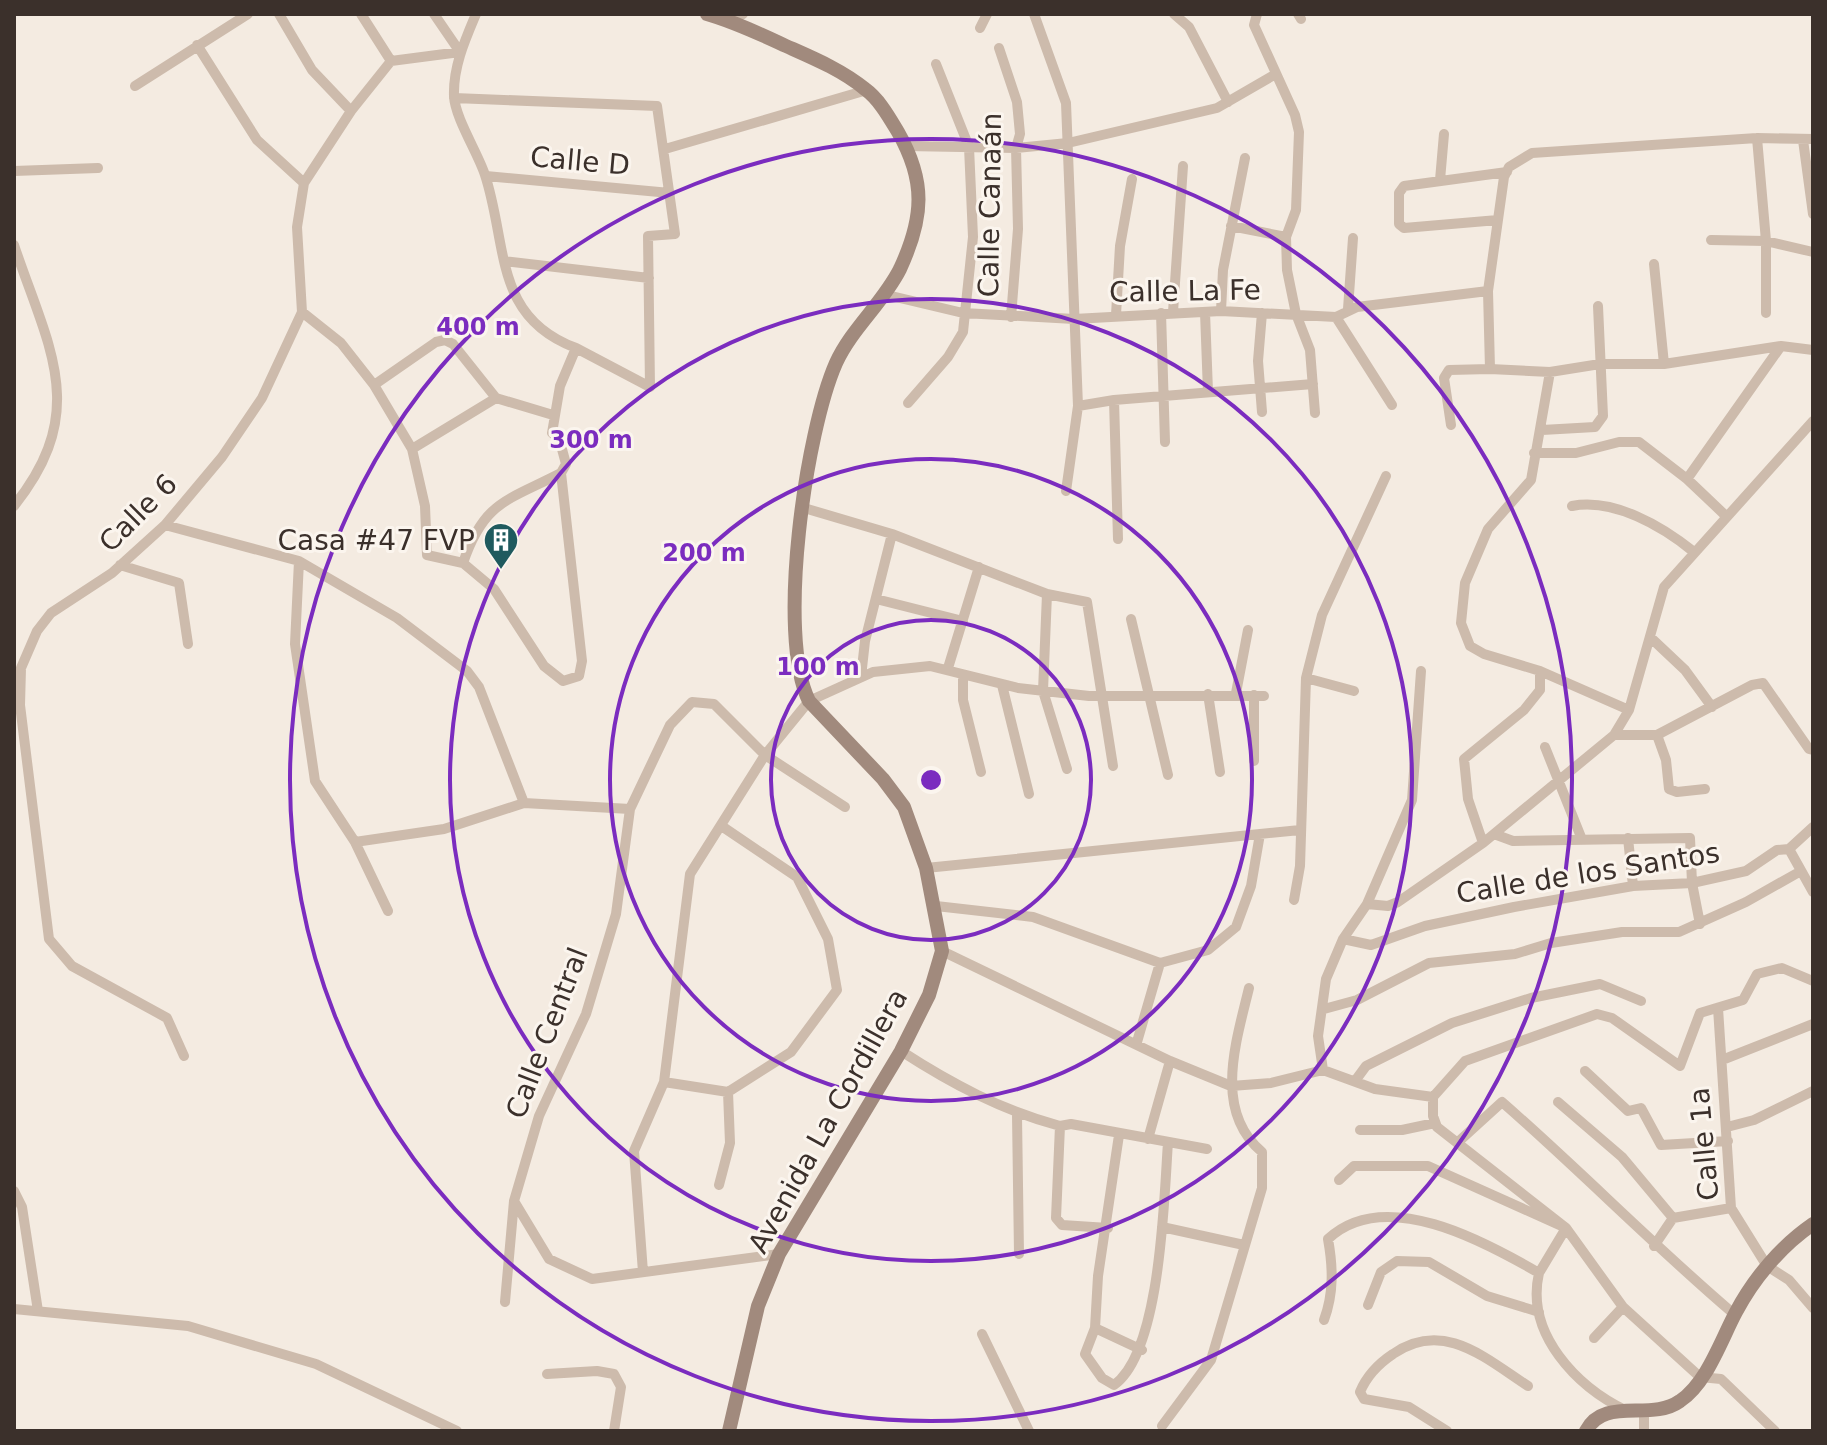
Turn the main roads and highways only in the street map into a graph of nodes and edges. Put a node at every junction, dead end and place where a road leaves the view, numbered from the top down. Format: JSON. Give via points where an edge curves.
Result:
{"nodes":[{"id":1,"x":707,"y":14,"type":"edge"},
{"id":2,"x":737,"y":17,"type":"edge"},
{"id":3,"x":1813,"y":1224,"type":"edge"},
{"id":4,"x":729,"y":1431,"type":"edge"},
{"id":5,"x":1586,"y":1431,"type":"edge"}],
"edges":[{"from":1,"to":2,"type":"main road","name":"Avenida La Cordillera"},
{"from":2,"to":4,"type":"main road","name":"Avenida La Cordillera","via":[[867,90],[906,146],[920,184],[920,210],[899,270],[835,364],[817,427],[796,567],[794,639],[809,701],[904,807],[926,868],[942,951],[929,995],[901,1051],[779,1254],[758,1306]]},
{"from":3,"to":5,"type":"main road","via":[[1767,1266],[1700,1377],[1676,1404],[1601,1414]]}]}
